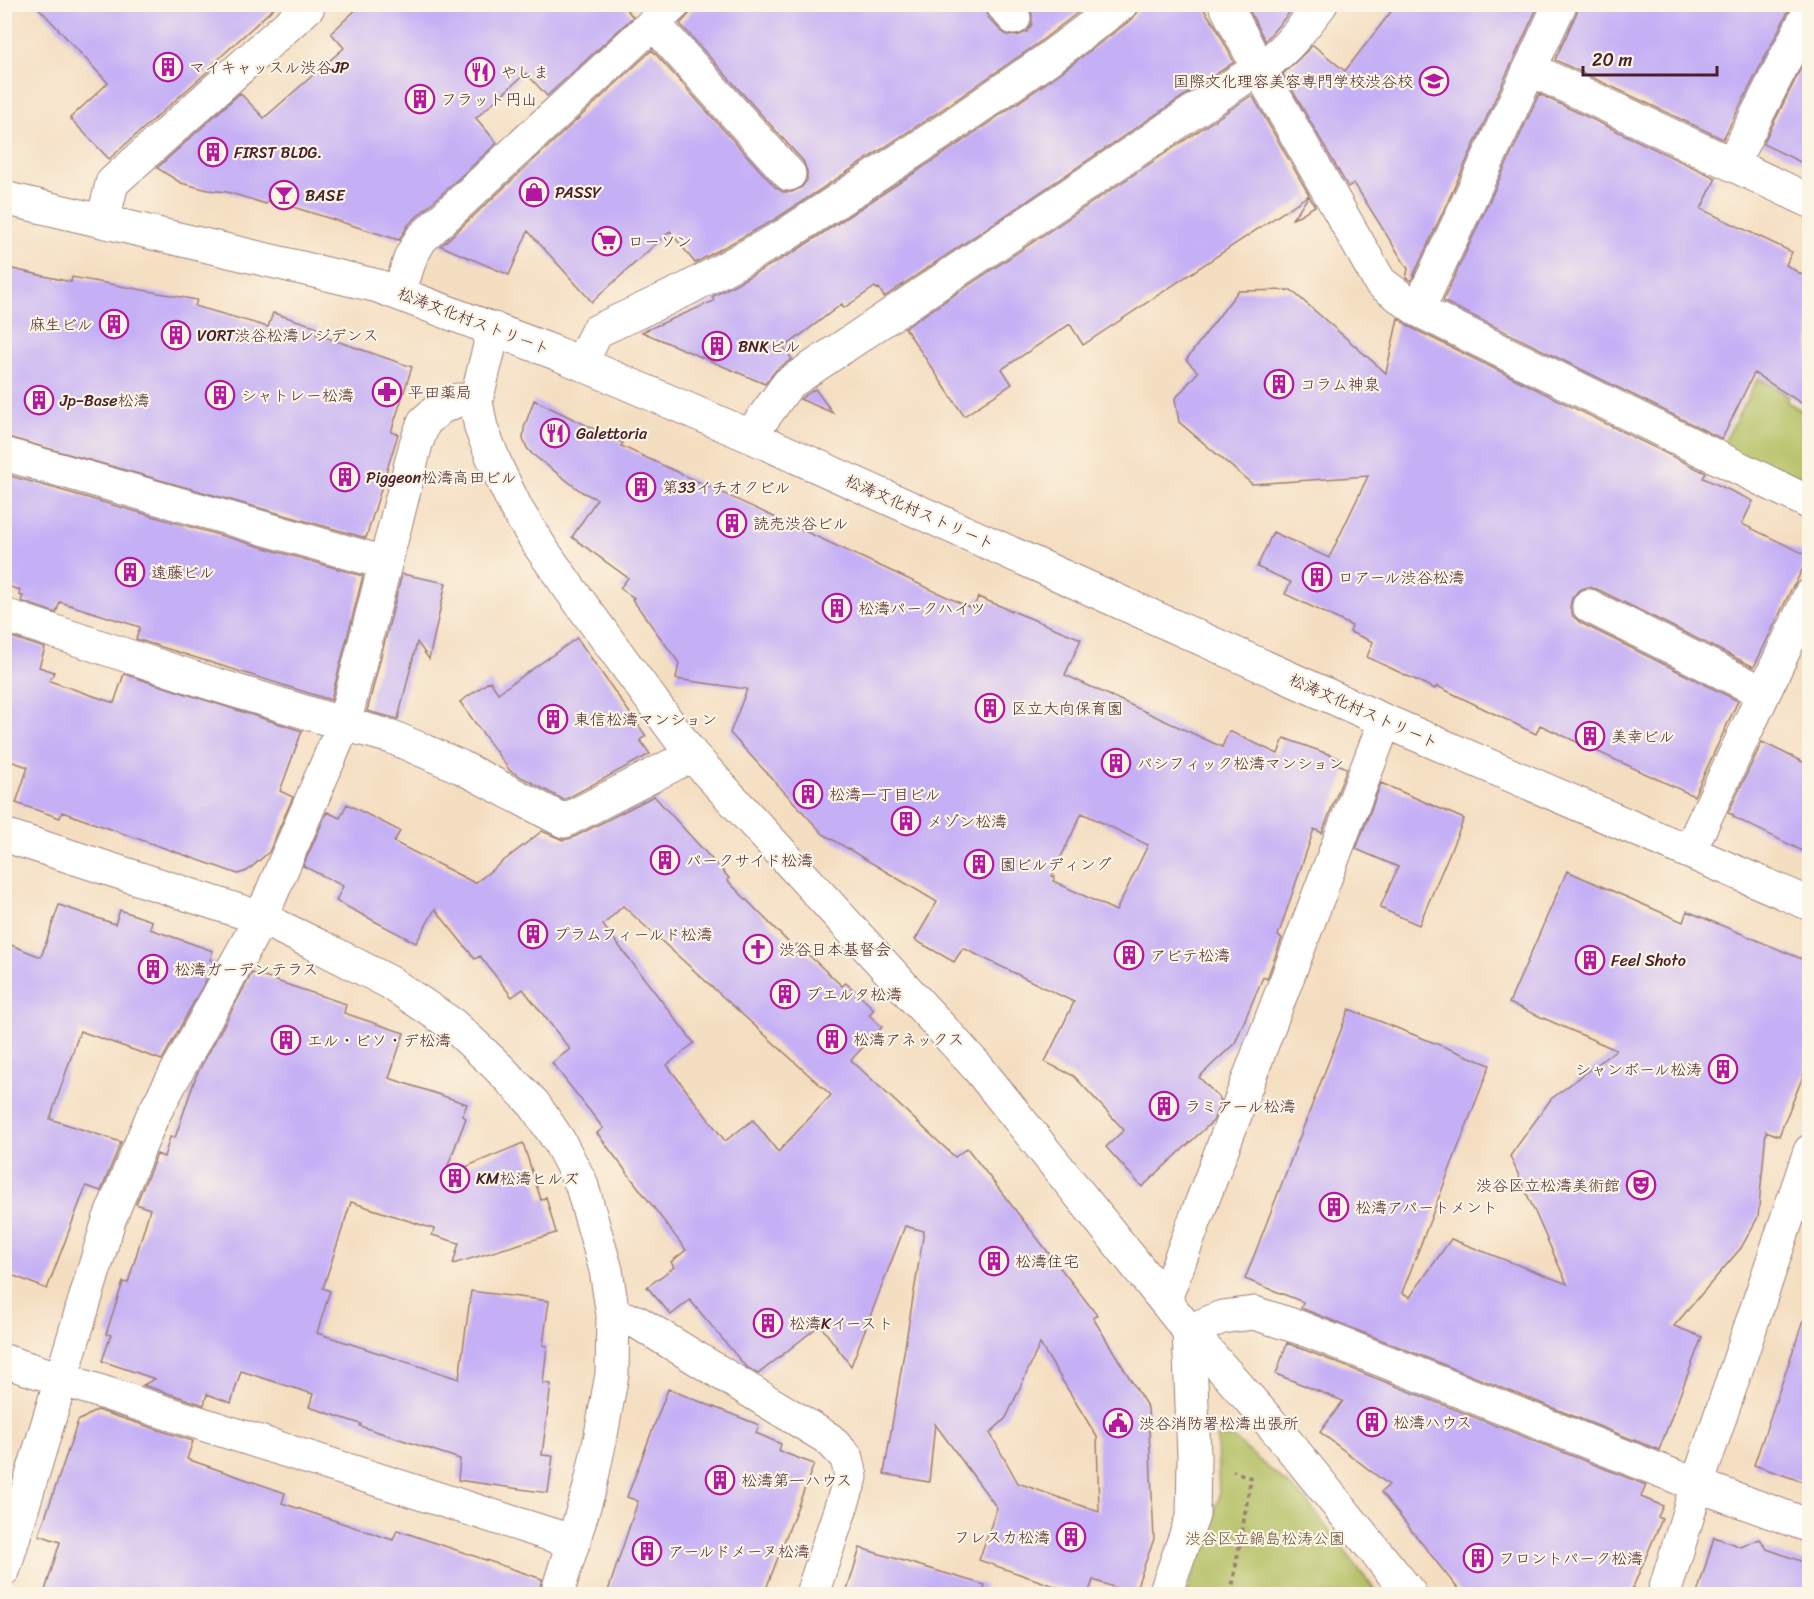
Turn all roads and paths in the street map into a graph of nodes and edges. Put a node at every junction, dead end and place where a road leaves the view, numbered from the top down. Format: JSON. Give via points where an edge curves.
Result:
{"nodes":[{"id":1,"x":1121,"y":4,"type":"edge"},
{"id":2,"x":1225,"y":4,"type":"edge"},
{"id":3,"x":1321,"y":4,"type":"edge"},
{"id":4,"x":1560,"y":4,"type":"edge"},
{"id":5,"x":308,"y":7,"type":"dead end"},
{"id":6,"x":1809,"y":10,"type":"edge"},
{"id":7,"x":663,"y":12,"type":"edge"},
{"id":8,"x":1259,"y":69,"type":"junction"},
{"id":9,"x":1530,"y":69,"type":"junction"},
{"id":10,"x":1732,"y":164,"type":"junction"},
{"id":11,"x":789,"y":174,"type":"dead end"},
{"id":12,"x":4,"y":198,"type":"edge"},
{"id":13,"x":1809,"y":201,"type":"edge"},
{"id":14,"x":104,"y":221,"type":"junction"},
{"id":15,"x":399,"y":293,"type":"junction"},
{"id":16,"x":1418,"y":310,"type":"junction"},
{"id":17,"x":494,"y":329,"type":"junction"},
{"id":18,"x":581,"y":363,"type":"junction"},
{"id":19,"x":476,"y":401,"type":"junction"},
{"id":20,"x":750,"y":436,"type":"junction"},
{"id":21,"x":4,"y":454,"type":"edge"},
{"id":22,"x":1809,"y":503,"type":"edge"},
{"id":23,"x":385,"y":563,"type":"junction"},
{"id":24,"x":1809,"y":595,"type":"edge"},
{"id":25,"x":1589,"y":606,"type":"dead end"},
{"id":26,"x":4,"y":615,"type":"edge"},
{"id":27,"x":1762,"y":692,"type":"junction"},
{"id":28,"x":1385,"y":721,"type":"junction"},
{"id":29,"x":344,"y":724,"type":"junction"},
{"id":30,"x":692,"y":755,"type":"junction"},
{"id":31,"x":4,"y":835,"type":"edge"},
{"id":32,"x":1689,"y":852,"type":"junction"},
{"id":33,"x":1809,"y":904,"type":"edge"},
{"id":34,"x":261,"y":918,"type":"junction"},
{"id":35,"x":1809,"y":1151,"type":"edge"},
{"id":36,"x":1165,"y":1299,"type":"junction"},
{"id":37,"x":613,"y":1315,"type":"junction"},
{"id":38,"x":1189,"y":1331,"type":"junction"},
{"id":39,"x":4,"y":1361,"type":"edge"},
{"id":40,"x":61,"y":1380,"type":"junction"},
{"id":41,"x":1697,"y":1485,"type":"junction"},
{"id":42,"x":1809,"y":1526,"type":"edge"},
{"id":43,"x":574,"y":1542,"type":"junction"},
{"id":44,"x":4,"y":1569,"type":"edge"},
{"id":45,"x":557,"y":1594,"type":"edge"},
{"id":46,"x":812,"y":1594,"type":"edge"},
{"id":47,"x":1165,"y":1594,"type":"edge"},
{"id":48,"x":1410,"y":1594,"type":"edge"},
{"id":49,"x":1664,"y":1594,"type":"edge"}],
"edges":[{"from":1,"to":18,"type":"street","via":[[954,124],[784,236],[687,289],[597,331]]},
{"from":2,"to":8,"type":"street"},
{"from":3,"to":8,"type":"street","via":[[1288,46]]},
{"from":4,"to":9,"type":"street"},
{"from":5,"to":14,"type":"street","via":[[112,183]]},
{"from":6,"to":10,"type":"street"},
{"from":7,"to":11,"type":"street"},
{"from":7,"to":15,"type":"street","via":[[421,239]]},
{"from":8,"to":16,"type":"street","via":[[1380,282]]},
{"from":8,"to":20,"type":"street","via":[[788,384]]},
{"from":9,"to":10,"type":"street"},
{"from":9,"to":16,"type":"street"},
{"from":10,"to":13,"type":"street"},
{"from":12,"to":14,"type":"street","name":"松涛文化村ストリート"},
{"from":14,"to":15,"type":"street","name":"松涛文化村ストリート"},
{"from":15,"to":17,"type":"street","name":"松涛文化村ストリート"},
{"from":16,"to":22,"type":"street"},
{"from":17,"to":18,"type":"street","name":"松涛文化村ストリート"},
{"from":17,"to":19,"type":"street"},
{"from":18,"to":20,"type":"street","name":"松涛文化村ストリート"},
{"from":19,"to":23,"type":"street","via":[[458,400],[440,408],[424,422]]},
{"from":19,"to":30,"type":"street","via":[[481,428],[497,468],[535,538]]},
{"from":20,"to":28,"type":"street","name":"松涛文化村ストリート"},
{"from":21,"to":23,"type":"street"},
{"from":23,"to":29,"type":"street"},
{"from":24,"to":27,"type":"street"},
{"from":25,"to":27,"type":"street"},
{"from":26,"to":29,"type":"street"},
{"from":27,"to":32,"type":"street"},
{"from":28,"to":32,"type":"street","name":"松涛文化村ストリート"},
{"from":28,"to":36,"type":"street"},
{"from":29,"to":30,"type":"street","via":[[392,737],[461,767],[564,820]]},
{"from":29,"to":34,"type":"street"},
{"from":30,"to":36,"type":"street","via":[[978,1068]]},
{"from":31,"to":34,"type":"street"},
{"from":32,"to":33,"type":"street","name":"松涛文化村ストリート"},
{"from":34,"to":37,"type":"street","via":[[389,982],[453,1025],[534,1104],[581,1183],[596,1228]]},
{"from":34,"to":40,"type":"street","via":[[152,1117],[109,1220]]},
{"from":35,"to":41,"type":"street"},
{"from":36,"to":38,"type":"street"},
{"from":37,"to":43,"type":"street","via":[[612,1374],[590,1487]]},
{"from":37,"to":46,"type":"street","via":[[638,1322],[830,1439],[847,1458],[851,1477]]},
{"from":38,"to":41,"type":"street","via":[[1222,1317],[1254,1313],[1301,1328]]},
{"from":38,"to":47,"type":"street","via":[[1193,1515]]},
{"from":38,"to":48,"type":"street","via":[[1276,1428]]},
{"from":39,"to":40,"type":"street"},
{"from":40,"to":43,"type":"street"},
{"from":40,"to":44,"type":"street"},
{"from":41,"to":42,"type":"street"},
{"from":41,"to":49,"type":"street"},
{"from":43,"to":45,"type":"street"}]}
